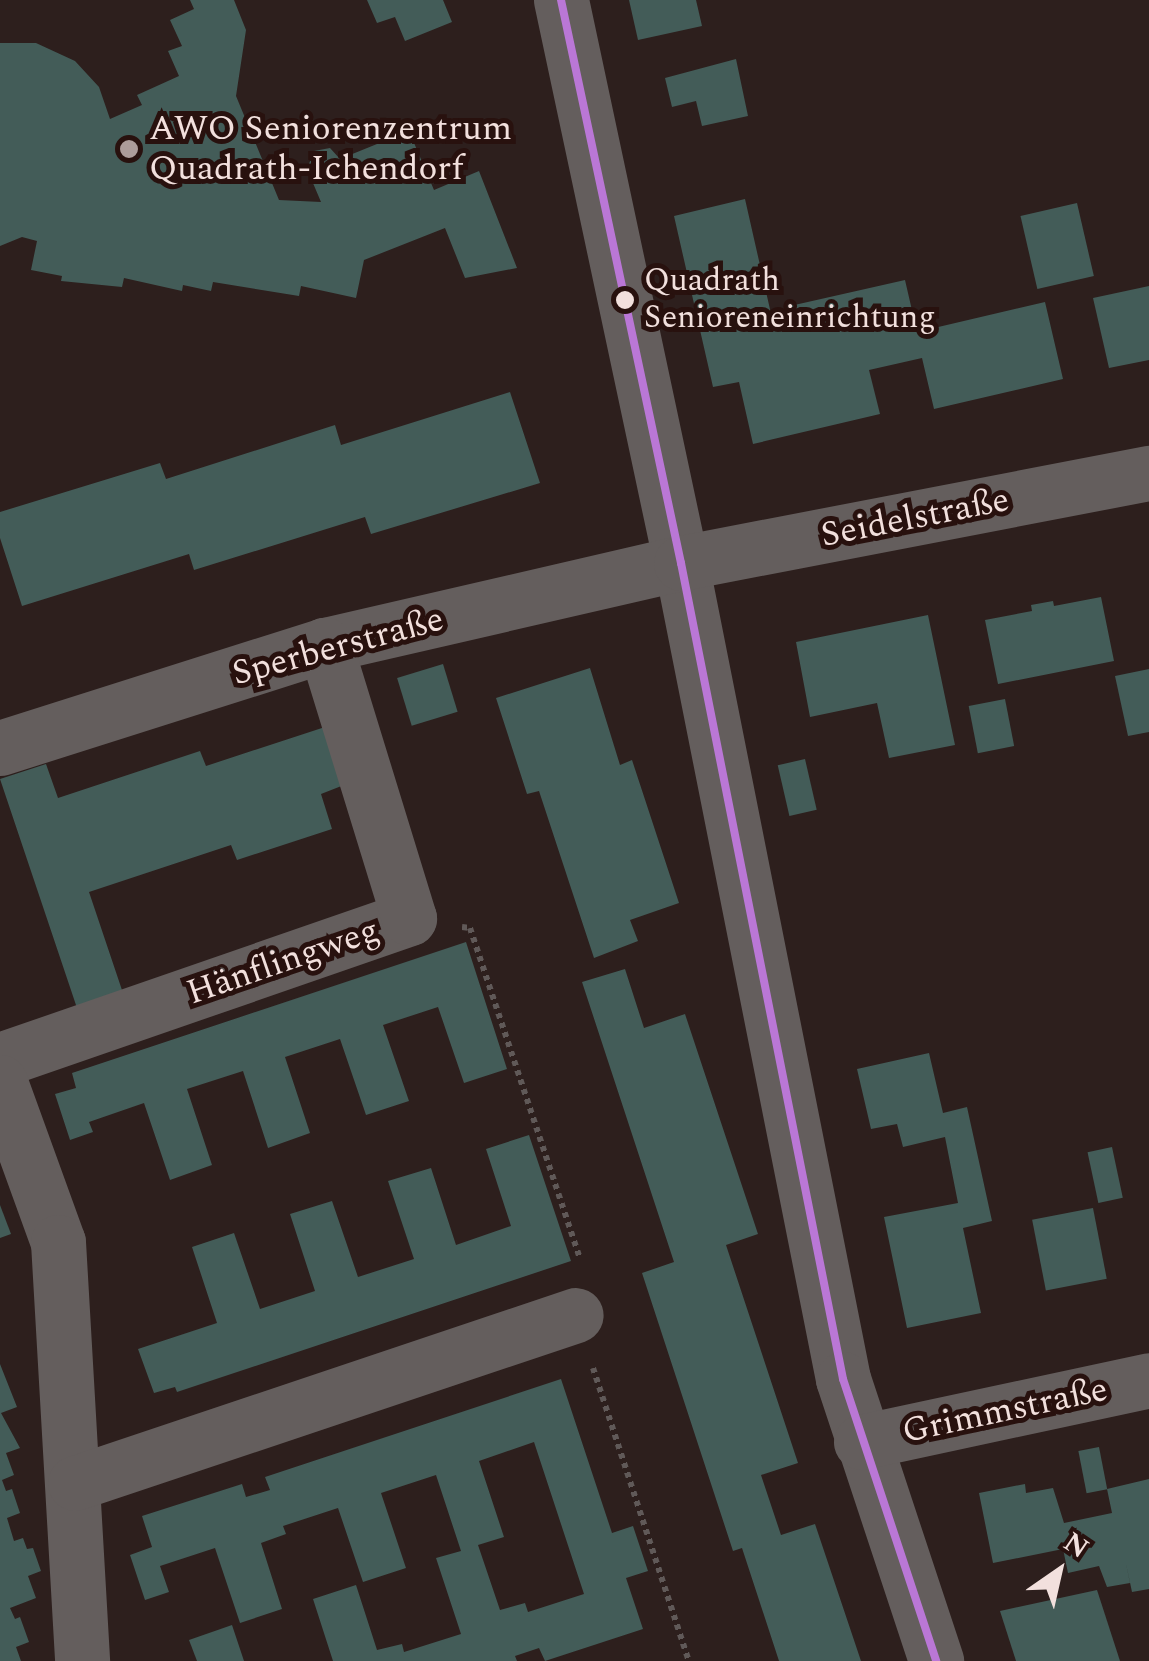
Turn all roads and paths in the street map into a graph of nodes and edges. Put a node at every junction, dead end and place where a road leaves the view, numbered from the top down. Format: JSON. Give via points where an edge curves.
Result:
{"nodes":[{"id":1,"x":561,"y":0,"type":"edge"},
{"id":2,"x":1149,"y":473,"type":"edge"},
{"id":3,"x":681,"y":564,"type":"junction"},
{"id":4,"x":325,"y":645,"type":"junction"},
{"id":5,"x":0,"y":748,"type":"edge"},
{"id":6,"x":0,"y":1060,"type":"edge"},
{"id":7,"x":0,"y":1082,"type":"edge"},
{"id":8,"x":576,"y":1315,"type":"dead end"},
{"id":9,"x":1149,"y":1380,"type":"edge"},
{"id":10,"x":862,"y":1442,"type":"junction"},
{"id":11,"x":75,"y":1483,"type":"junction"},
{"id":12,"x":82,"y":1661,"type":"edge"},
{"id":13,"x":936,"y":1661,"type":"edge"}],
"edges":[{"from":1,"to":3,"type":"street"},
{"from":2,"to":3,"type":"street","name":"Seidelstraße"},
{"from":3,"to":4,"type":"street","name":"Sperberstraße"},
{"from":3,"to":10,"type":"street","via":[[807,1216]]},
{"from":4,"to":5,"type":"street","name":"Sperberstraße"},
{"from":4,"to":6,"type":"street","name":"Hänflingweg","via":[[409,918]]},
{"from":7,"to":11,"type":"street","via":[[58,1242]]},
{"from":8,"to":11,"type":"street"},
{"from":9,"to":10,"type":"street","name":"Grimmstraße"},
{"from":10,"to":13,"type":"street"},
{"from":11,"to":12,"type":"street"}]}
